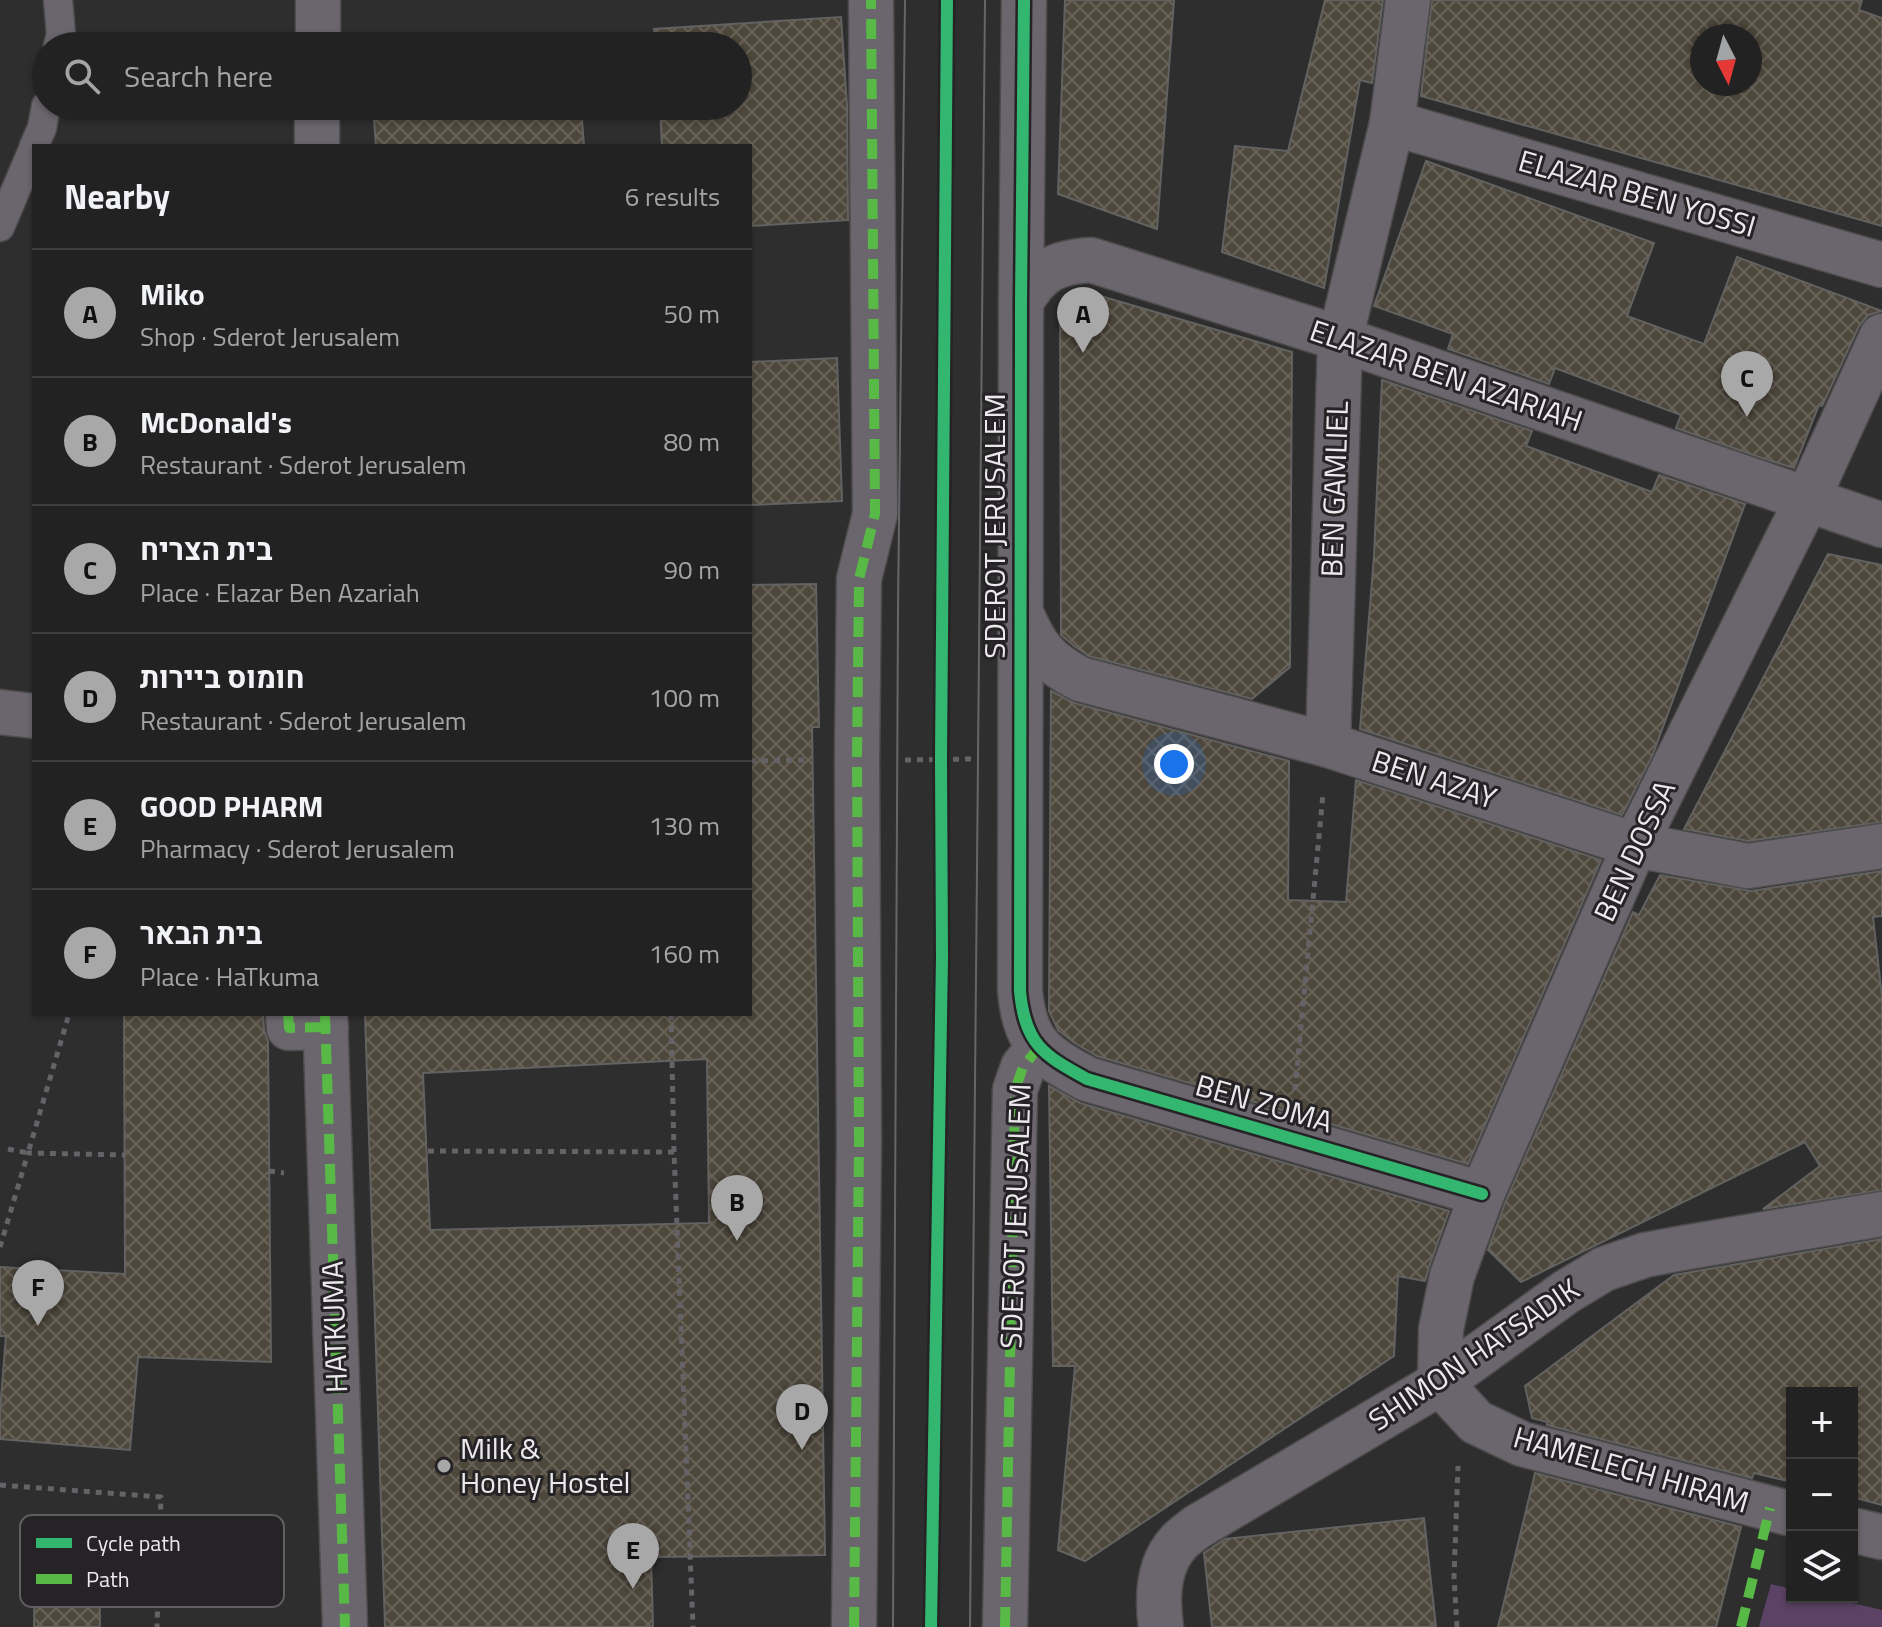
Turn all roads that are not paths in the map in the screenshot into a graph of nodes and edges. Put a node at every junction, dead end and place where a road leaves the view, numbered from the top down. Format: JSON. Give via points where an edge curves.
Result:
{"nodes":[{"id":1,"x":58,"y":0,"type":"edge"},
{"id":2,"x":318,"y":0,"type":"edge"},
{"id":3,"x":871,"y":0,"type":"edge"},
{"id":4,"x":1024,"y":0,"type":"edge"},
{"id":5,"x":1408,"y":0,"type":"edge"},
{"id":6,"x":61,"y":32,"type":"edge"},
{"id":7,"x":318,"y":32,"type":"edge"},
{"id":8,"x":43,"y":120,"type":"edge"},
{"id":9,"x":317,"y":120,"type":"edge"},
{"id":10,"x":1392,"y":123,"type":"junction"},
{"id":11,"x":35,"y":144,"type":"edge"},
{"id":12,"x":317,"y":144,"type":"edge"},
{"id":13,"x":32,"y":151,"type":"edge"},
{"id":14,"x":0,"y":227,"type":"edge"},
{"id":15,"x":1882,"y":265,"type":"edge"},
{"id":16,"x":1021,"y":302,"type":"junction"},
{"id":17,"x":1882,"y":336,"type":"edge"},
{"id":18,"x":1340,"y":340,"type":"junction"},
{"id":19,"x":1807,"y":500,"type":"junction"},
{"id":20,"x":1882,"y":525,"type":"edge"},
{"id":21,"x":1021,"y":612,"type":"junction"},
{"id":22,"x":0,"y":712,"type":"edge"},
{"id":23,"x":32,"y":716,"type":"edge"},
{"id":24,"x":1328,"y":745,"type":"junction"},
{"id":25,"x":1635,"y":845,"type":"junction"},
{"id":26,"x":1882,"y":846,"type":"edge"},
{"id":27,"x":313,"y":1018,"type":"edge"},
{"id":28,"x":1039,"y":1047,"type":"junction"},
{"id":29,"x":1482,"y":1194,"type":"junction"},
{"id":30,"x":1882,"y":1214,"type":"edge"},
{"id":31,"x":1440,"y":1383,"type":"junction"},
{"id":32,"x":1781,"y":1511,"type":"edge"},
{"id":33,"x":1856,"y":1531,"type":"edge"},
{"id":34,"x":1882,"y":1537,"type":"edge"},
{"id":35,"x":345,"y":1627,"type":"edge"},
{"id":36,"x":854,"y":1627,"type":"edge"},
{"id":37,"x":1005,"y":1627,"type":"edge"},
{"id":38,"x":1161,"y":1627,"type":"edge"}],
"edges":[{"from":1,"to":6,"type":"lane"},
{"from":2,"to":7,"type":"street"},
{"from":3,"to":36,"type":"street","via":[[875,514],[859,579]]},
{"from":4,"to":16,"type":"street","name":"SDEROT JERUSALEM"},
{"from":5,"to":10,"type":"street","name":"BEN GAMLIEL"},
{"from":8,"to":11,"type":"lane"},
{"from":9,"to":12,"type":"street"},
{"from":10,"to":15,"type":"street","name":"ELAZAR BEN YOSSI"},
{"from":10,"to":18,"type":"street","name":"BEN GAMLIEL"},
{"from":13,"to":14,"type":"lane"},
{"from":16,"to":18,"type":"street","name":"ELAZAR BEN AZARIAH","via":[[1052,267],[1091,260]]},
{"from":16,"to":21,"type":"street","name":"SDEROT JERUSALEM"},
{"from":17,"to":19,"type":"street","name":"BEN DOSSA"},
{"from":18,"to":19,"type":"street","name":"ELAZAR BEN AZARIAH"},
{"from":18,"to":24,"type":"street","name":"BEN GAMLIEL"},
{"from":19,"to":20,"type":"street","name":"ELAZAR BEN AZARIAH"},
{"from":19,"to":25,"type":"street","name":"BEN DOSSA"},
{"from":21,"to":24,"type":"street","name":"BEN AZAY","via":[[1043,654],[1080,679]]},
{"from":21,"to":28,"type":"street","name":"SDEROT JERUSALEM","via":[[1020,991],[1029,1033]]},
{"from":22,"to":23,"type":"street"},
{"from":24,"to":25,"type":"street","name":"BEN AZAY"},
{"from":25,"to":26,"type":"street","name":"BEN AZAY","via":[[1748,866]]},
{"from":25,"to":29,"type":"street","name":"BEN DOSSA"},
{"from":27,"to":35,"type":"street","name":"HATKUMA"},
{"from":28,"to":29,"type":"street","name":"BEN ZOMA","via":[[1087,1079]]},
{"from":28,"to":37,"type":"street","name":"SDEROT JERUSALEM","via":[[1023,1067],[1015,1090]]},
{"from":29,"to":31,"type":"street","name":"BEN DOSSA","via":[[1452,1276],[1441,1329]]},
{"from":30,"to":31,"type":"street","name":"SHIMON HATSADIK","via":[[1645,1255],[1604,1269]]},
{"from":31,"to":32,"type":"street","name":"HAMELECH HIRAM","via":[[1476,1422],[1522,1444]]},
{"from":31,"to":38,"type":"street","name":"SHIMON HATSADIK","via":[[1178,1542],[1161,1581]]},
{"from":33,"to":34,"type":"street"}]}
